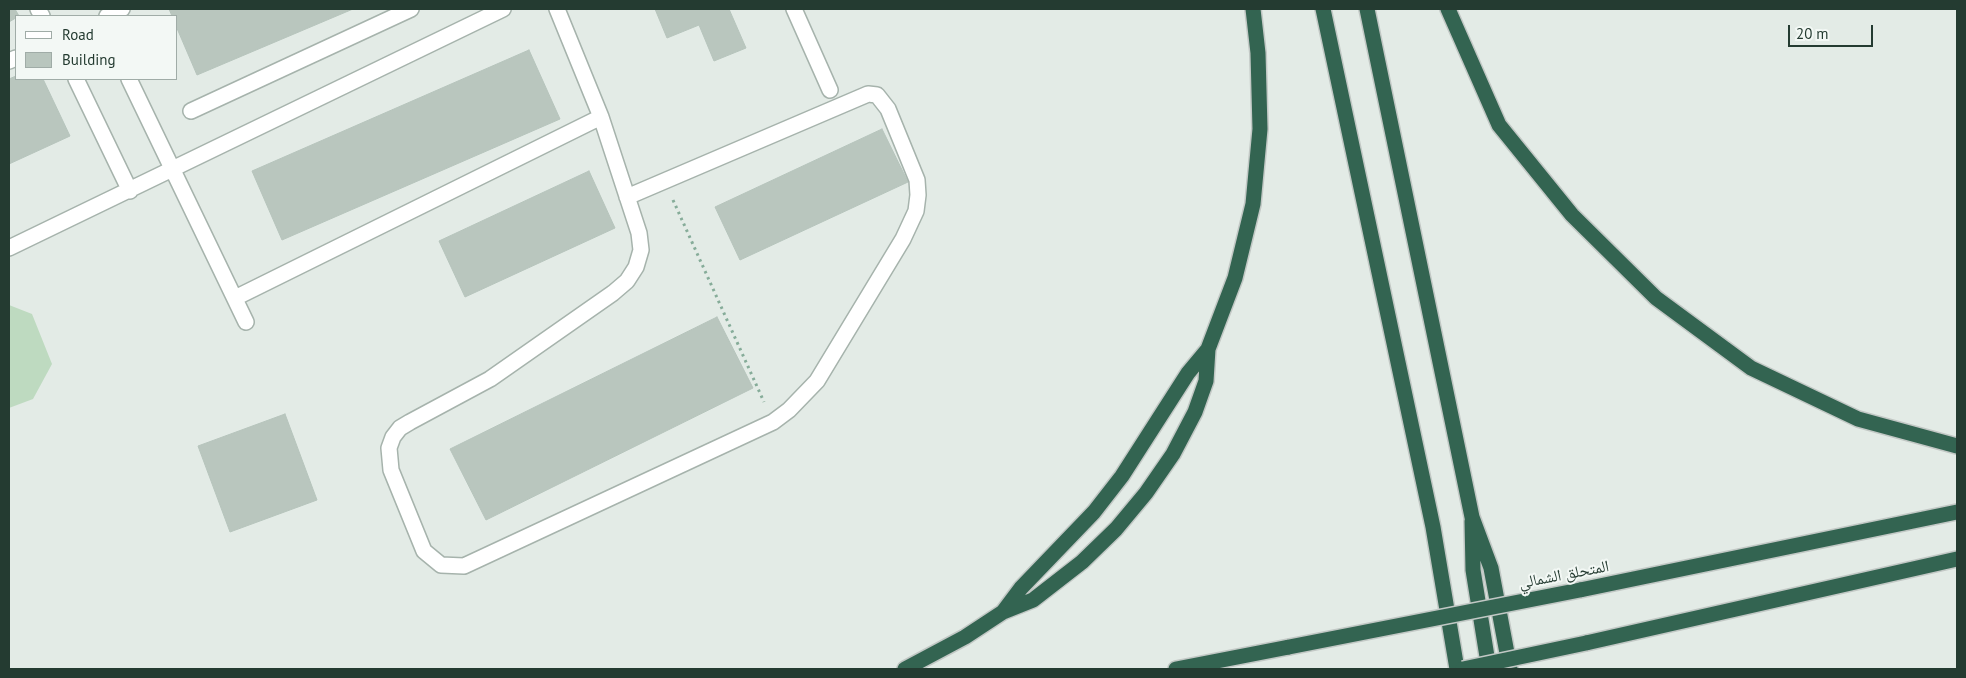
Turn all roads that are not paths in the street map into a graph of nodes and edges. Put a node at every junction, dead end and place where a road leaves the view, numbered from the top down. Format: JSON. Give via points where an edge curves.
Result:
{"nodes":[{"id":1,"x":122,"y":9,"type":"edge"},
{"id":2,"x":411,"y":9,"type":"edge"},
{"id":3,"x":503,"y":9,"type":"edge"},
{"id":4,"x":557,"y":9,"type":"edge"},
{"id":5,"x":794,"y":9,"type":"edge"},
{"id":6,"x":1253,"y":9,"type":"edge"},
{"id":7,"x":1323,"y":9,"type":"edge"},
{"id":8,"x":1367,"y":9,"type":"edge"},
{"id":9,"x":1448,"y":9,"type":"edge"},
{"id":10,"x":109,"y":15,"type":"edge"},
{"id":11,"x":76,"y":80,"type":"edge"},
{"id":12,"x":129,"y":80,"type":"edge"},
{"id":13,"x":830,"y":90,"type":"dead end"},
{"id":14,"x":191,"y":111,"type":"dead end"},
{"id":15,"x":601,"y":117,"type":"junction"},
{"id":16,"x":173,"y":170,"type":"junction"},
{"id":17,"x":130,"y":191,"type":"junction"},
{"id":18,"x":628,"y":197,"type":"junction"},
{"id":19,"x":9,"y":248,"type":"edge"},
{"id":20,"x":235,"y":298,"type":"junction"},
{"id":21,"x":246,"y":322,"type":"dead end"},
{"id":22,"x":1208,"y":348,"type":"junction"},
{"id":23,"x":1957,"y":446,"type":"edge"},
{"id":24,"x":1957,"y":512,"type":"edge"},
{"id":25,"x":1472,"y":518,"type":"junction"},
{"id":26,"x":1957,"y":559,"type":"edge"},
{"id":27,"x":1003,"y":612,"type":"junction"},
{"id":28,"x":905,"y":669,"type":"edge"},
{"id":29,"x":1176,"y":669,"type":"edge"},
{"id":30,"x":1457,"y":669,"type":"edge"},
{"id":31,"x":1463,"y":669,"type":"edge"},
{"id":32,"x":1489,"y":669,"type":"edge"},
{"id":33,"x":1510,"y":669,"type":"edge"}],
"edges":[{"from":1,"to":10,"type":"street"},
{"from":2,"to":14,"type":"street"},
{"from":3,"to":16,"type":"street"},
{"from":4,"to":15,"type":"street"},
{"from":5,"to":13,"type":"street"},
{"from":6,"to":22,"type":"highway","via":[[1260,129],[1253,204],[1235,278]]},
{"from":7,"to":30,"type":"highway","via":[[1433,527]]},
{"from":8,"to":25,"type":"highway"},
{"from":9,"to":23,"type":"highway","via":[[1499,126],[1572,215],[1656,298],[1751,368],[1858,419]]},
{"from":11,"to":17,"type":"street"},
{"from":12,"to":16,"type":"street"},
{"from":15,"to":18,"type":"street"},
{"from":15,"to":20,"type":"street"},
{"from":16,"to":17,"type":"street"},
{"from":16,"to":20,"type":"street"},
{"from":17,"to":19,"type":"street"},
{"from":18,"to":18,"type":"street","via":[[868,94],[877,95],[888,109],[917,180],[918,195],[916,211],[903,239],[817,382],[773,422],[464,566],[441,565],[424,551],[391,470],[389,448],[393,437],[410,422],[490,379],[627,282],[641,250]]},
{"from":20,"to":21,"type":"street"},
{"from":22,"to":27,"type":"highway","via":[[1111,490]]},
{"from":22,"to":27,"type":"highway","via":[[1206,381],[1195,412],[1173,454],[1146,493],[1082,562],[1032,600]]},
{"from":24,"to":29,"type":"highway","name":"المتحلق الشمالي","bridge":true},
{"from":25,"to":32,"type":"highway","via":[[1473,570]]},
{"from":25,"to":33,"type":"highway","via":[[1491,568]]},
{"from":26,"to":31,"type":"highway","bridge":true},
{"from":27,"to":28,"type":"highway","via":[[965,637]]}]}
